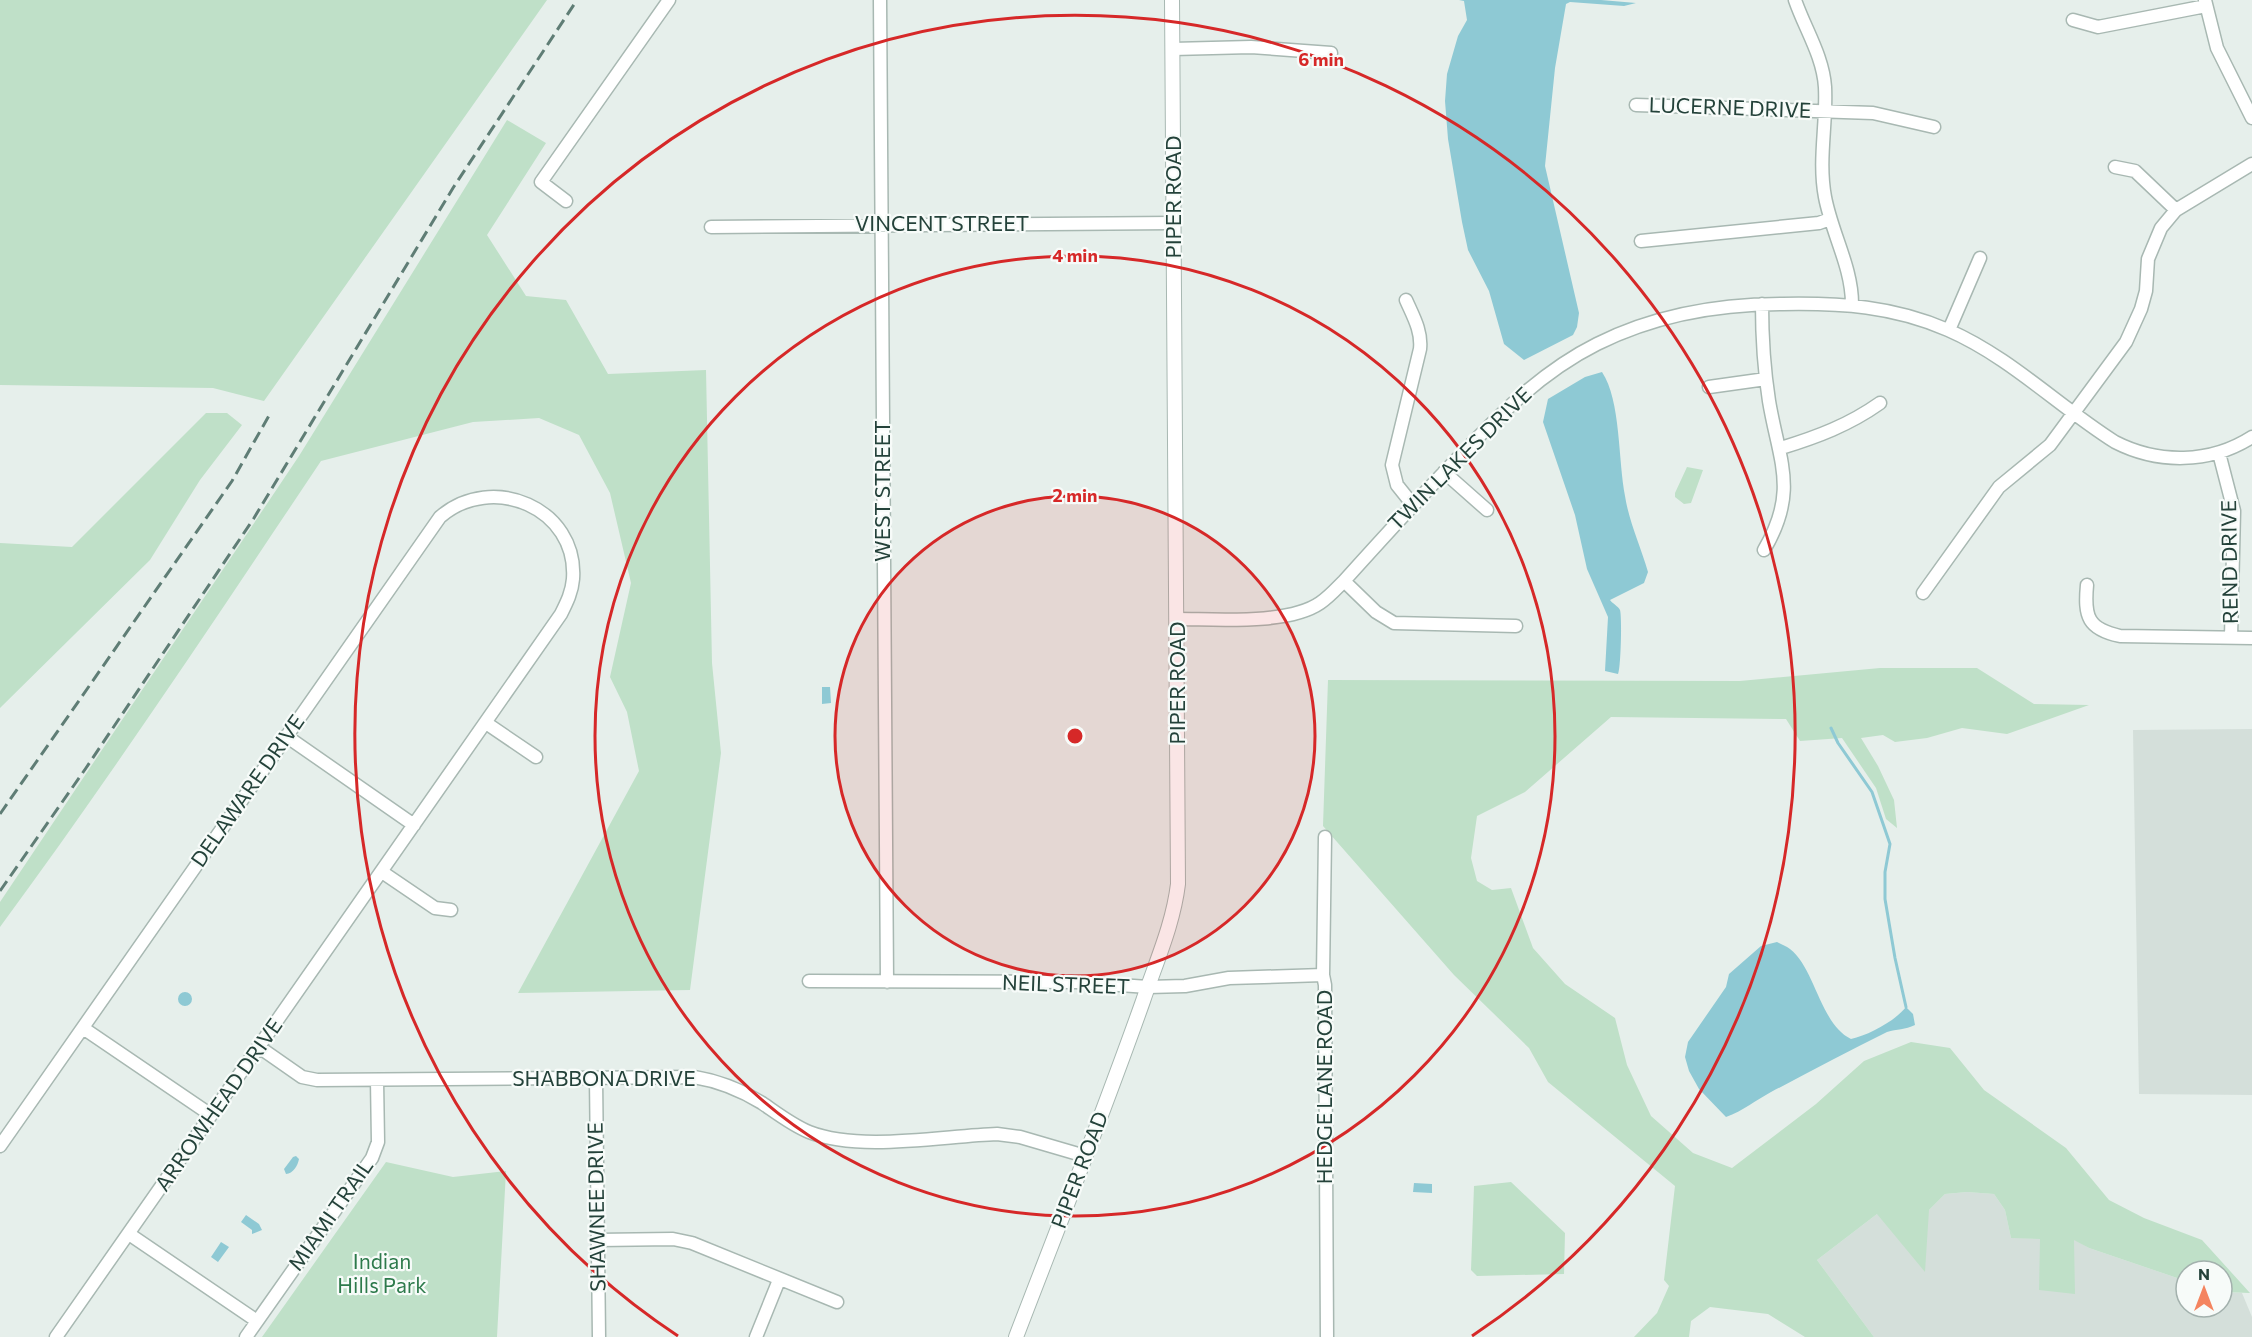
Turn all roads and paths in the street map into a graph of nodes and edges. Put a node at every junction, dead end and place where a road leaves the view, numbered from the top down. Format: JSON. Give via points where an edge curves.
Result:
{"nodes":[{"id":1,"x":669,"y":0,"type":"edge"},
{"id":2,"x":880,"y":0,"type":"edge"},
{"id":3,"x":1173,"y":0,"type":"edge"},
{"id":4,"x":1795,"y":0,"type":"edge"},
{"id":5,"x":2206,"y":3,"type":"edge"},
{"id":6,"x":2073,"y":20,"type":"dead end"},
{"id":7,"x":1173,"y":49,"type":"junction"},
{"id":8,"x":1331,"y":53,"type":"dead end"},
{"id":9,"x":1636,"y":105,"type":"dead end"},
{"id":10,"x":1825,"y":110,"type":"junction"},
{"id":11,"x":2252,"y":118,"type":"edge"},
{"id":12,"x":1934,"y":127,"type":"dead end"},
{"id":13,"x":2252,"y":164,"type":"edge"},
{"id":14,"x":2115,"y":167,"type":"dead end"},
{"id":15,"x":566,"y":201,"type":"dead end"},
{"id":16,"x":2176,"y":210,"type":"junction"},
{"id":17,"x":1830,"y":219,"type":"junction"},
{"id":18,"x":1174,"y":223,"type":"junction"},
{"id":19,"x":881,"y":225,"type":"junction"},
{"id":20,"x":711,"y":226,"type":"dead end"},
{"id":21,"x":1641,"y":241,"type":"dead end"},
{"id":22,"x":1980,"y":258,"type":"dead end"},
{"id":23,"x":1406,"y":300,"type":"dead end"},
{"id":24,"x":1762,"y":304,"type":"junction"},
{"id":25,"x":1852,"y":304,"type":"junction"},
{"id":26,"x":1949,"y":330,"type":"junction"},
{"id":27,"x":1766,"y":379,"type":"junction"},
{"id":28,"x":1709,"y":387,"type":"dead end"},
{"id":29,"x":1880,"y":403,"type":"dead end"},
{"id":30,"x":2074,"y":412,"type":"junction"},
{"id":31,"x":2252,"y":437,"type":"edge"},
{"id":32,"x":1780,"y":448,"type":"junction"},
{"id":33,"x":2219,"y":453,"type":"junction"},
{"id":34,"x":1444,"y":472,"type":"junction"},
{"id":35,"x":1413,"y":505,"type":"junction"},
{"id":36,"x":530,"y":506,"type":"joint"},
{"id":37,"x":1487,"y":510,"type":"dead end"},
{"id":38,"x":1764,"y":549,"type":"dead end"},
{"id":39,"x":1344,"y":581,"type":"junction"},
{"id":40,"x":2087,"y":585,"type":"dead end"},
{"id":41,"x":1923,"y":593,"type":"dead end"},
{"id":42,"x":1177,"y":620,"type":"junction"},
{"id":43,"x":1516,"y":626,"type":"dead end"},
{"id":44,"x":2231,"y":637,"type":"junction"},
{"id":45,"x":2252,"y":638,"type":"edge"},
{"id":46,"x":486,"y":723,"type":"junction"},
{"id":47,"x":286,"y":736,"type":"junction"},
{"id":48,"x":536,"y":757,"type":"dead end"},
{"id":49,"x":414,"y":825,"type":"junction"},
{"id":50,"x":1325,"y":837,"type":"dead end"},
{"id":51,"x":382,"y":872,"type":"junction"},
{"id":52,"x":451,"y":910,"type":"dead end"},
{"id":53,"x":1323,"y":975,"type":"junction"},
{"id":54,"x":809,"y":981,"type":"dead end"},
{"id":55,"x":887,"y":982,"type":"junction"},
{"id":56,"x":1148,"y":987,"type":"junction"},
{"id":57,"x":83,"y":1028,"type":"junction"},
{"id":58,"x":259,"y":1047,"type":"junction"},
{"id":59,"x":596,"y":1078,"type":"junction"},
{"id":60,"x":377,"y":1080,"type":"junction"},
{"id":61,"x":211,"y":1115,"type":"junction"},
{"id":62,"x":0,"y":1146,"type":"edge"},
{"id":63,"x":1085,"y":1156,"type":"junction"},
{"id":64,"x":129,"y":1234,"type":"junction"},
{"id":65,"x":598,"y":1240,"type":"junction"},
{"id":66,"x":779,"y":1280,"type":"junction"},
{"id":67,"x":837,"y":1302,"type":"dead end"},
{"id":68,"x":257,"y":1321,"type":"junction"},
{"id":69,"x":56,"y":1337,"type":"edge"},
{"id":70,"x":246,"y":1337,"type":"edge"},
{"id":71,"x":599,"y":1337,"type":"edge"},
{"id":72,"x":756,"y":1337,"type":"edge"},
{"id":73,"x":1016,"y":1337,"type":"edge"},
{"id":74,"x":1327,"y":1337,"type":"edge"}],
"edges":[{"from":1,"to":15,"type":"street","via":[[541,182]]},
{"from":2,"to":19,"type":"street","name":"WEST STREET"},
{"from":3,"to":7,"type":"street","name":"PIPER ROAD"},
{"from":4,"to":10,"type":"street","via":[[1817,50],[1825,85]]},
{"from":5,"to":6,"type":"street","via":[[2098,27]]},
{"from":5,"to":11,"type":"street","via":[[2217,48]]},
{"from":7,"to":8,"type":"street","via":[[1251,47]]},
{"from":7,"to":18,"type":"street","name":"PIPER ROAD"},
{"from":9,"to":10,"type":"street","name":"LUCERNE DRIVE"},
{"from":10,"to":12,"type":"street","name":"LUCERNE DRIVE","via":[[1873,113]]},
{"from":10,"to":17,"type":"street","via":[[1822,180]]},
{"from":13,"to":16,"type":"street"},
{"from":14,"to":16,"type":"street","via":[[2135,171]]},
{"from":16,"to":30,"type":"street","via":[[2151,249],[2146,291],[2126,342]]},
{"from":17,"to":21,"type":"street"},
{"from":17,"to":25,"type":"street","via":[[1850,281]]},
{"from":18,"to":19,"type":"street","name":"VINCENT STREET"},
{"from":18,"to":42,"type":"street","name":"PIPER ROAD"},
{"from":19,"to":20,"type":"street","name":"VINCENT STREET"},
{"from":19,"to":55,"type":"street","name":"WEST STREET"},
{"from":22,"to":26,"type":"street"},
{"from":23,"to":35,"type":"street","via":[[1421,338],[1392,465],[1397,485]]},
{"from":24,"to":25,"type":"street","name":"TWIN LAKES DRIVE"},
{"from":24,"to":27,"type":"street"},
{"from":24,"to":34,"type":"street","name":"TWIN LAKES DRIVE","via":[[1666,318],[1586,350],[1510,404]]},
{"from":25,"to":26,"type":"street","name":"TWIN LAKES DRIVE","via":[[1896,312]]},
{"from":26,"to":30,"type":"street","name":"TWIN LAKES DRIVE","via":[[2002,360]]},
{"from":27,"to":28,"type":"street"},
{"from":27,"to":32,"type":"street"},
{"from":29,"to":32,"type":"street","via":[[1840,428]]},
{"from":30,"to":33,"type":"street","name":"TWIN LAKES DRIVE","via":[[2115,442],[2142,453],[2174,459]]},
{"from":30,"to":41,"type":"street","via":[[2050,445],[1998,487]]},
{"from":31,"to":33,"type":"street","name":"TWIN LAKES DRIVE"},
{"from":32,"to":38,"type":"street","via":[[1784,481],[1781,513]]},
{"from":33,"to":44,"type":"street","name":"REND DRIVE","via":[[2234,511]]},
{"from":34,"to":35,"type":"street","name":"TWIN LAKES DRIVE"},
{"from":34,"to":37,"type":"street"},
{"from":35,"to":39,"type":"street","name":"TWIN LAKES DRIVE"},
{"from":36,"to":46,"type":"street","name":"ARROWHEAD DRIVE","via":[[548,518],[564,538],[573,566],[572,587],[556,622]]},
{"from":36,"to":47,"type":"street","name":"DELAWARE DRIVE","via":[[489,495],[458,503],[440,517]]},
{"from":39,"to":42,"type":"street","name":"TWIN LAKES DRIVE","via":[[1320,603],[1297,614]]},
{"from":39,"to":43,"type":"street","via":[[1387,626]]},
{"from":40,"to":44,"type":"street","via":[[2087,614],[2100,631],[2120,636]]},
{"from":42,"to":56,"type":"street","name":"PIPER ROAD","via":[[1178,884],[1173,915]]},
{"from":44,"to":45,"type":"street"},
{"from":46,"to":48,"type":"street"},
{"from":46,"to":49,"type":"street","name":"ARROWHEAD DRIVE"},
{"from":47,"to":49,"type":"street"},
{"from":47,"to":57,"type":"street","name":"DELAWARE DRIVE"},
{"from":49,"to":51,"type":"street","name":"ARROWHEAD DRIVE"},
{"from":50,"to":53,"type":"street","name":"HEDGE LANE ROAD"},
{"from":51,"to":52,"type":"street","via":[[435,908]]},
{"from":51,"to":58,"type":"street","name":"ARROWHEAD DRIVE"},
{"from":53,"to":56,"type":"street","name":"NEIL STREET","via":[[1246,977]]},
{"from":53,"to":74,"type":"street","name":"HEDGE LANE ROAD"},
{"from":54,"to":55,"type":"street","name":"NEIL STREET"},
{"from":55,"to":56,"type":"street","name":"NEIL STREET","via":[[1076,982]]},
{"from":56,"to":63,"type":"street","name":"PIPER ROAD"},
{"from":57,"to":61,"type":"street"},
{"from":57,"to":62,"type":"street","name":"DELAWARE DRIVE"},
{"from":58,"to":60,"type":"street","name":"SHABBONA DRIVE","via":[[310,1079]]},
{"from":58,"to":61,"type":"street","name":"ARROWHEAD DRIVE"},
{"from":59,"to":60,"type":"street","name":"SHABBONA DRIVE"},
{"from":59,"to":63,"type":"street","name":"SHABBONA DRIVE","via":[[710,1079],[747,1094],[796,1126],[842,1140],[997,1134]]},
{"from":59,"to":65,"type":"street","name":"SHAWNEE DRIVE"},
{"from":60,"to":68,"type":"street","name":"MIAMI TRAIL","via":[[378,1142],[372,1158]]},
{"from":61,"to":64,"type":"street","name":"ARROWHEAD DRIVE"},
{"from":63,"to":73,"type":"street","name":"PIPER ROAD"},
{"from":64,"to":68,"type":"street"},
{"from":64,"to":69,"type":"street","name":"ARROWHEAD DRIVE"},
{"from":65,"to":66,"type":"street","via":[[673,1239],[692,1243]]},
{"from":65,"to":71,"type":"street","name":"SHAWNEE DRIVE"},
{"from":66,"to":67,"type":"street"},
{"from":66,"to":72,"type":"street"},
{"from":68,"to":70,"type":"street","name":"MIAMI TRAIL"}]}
